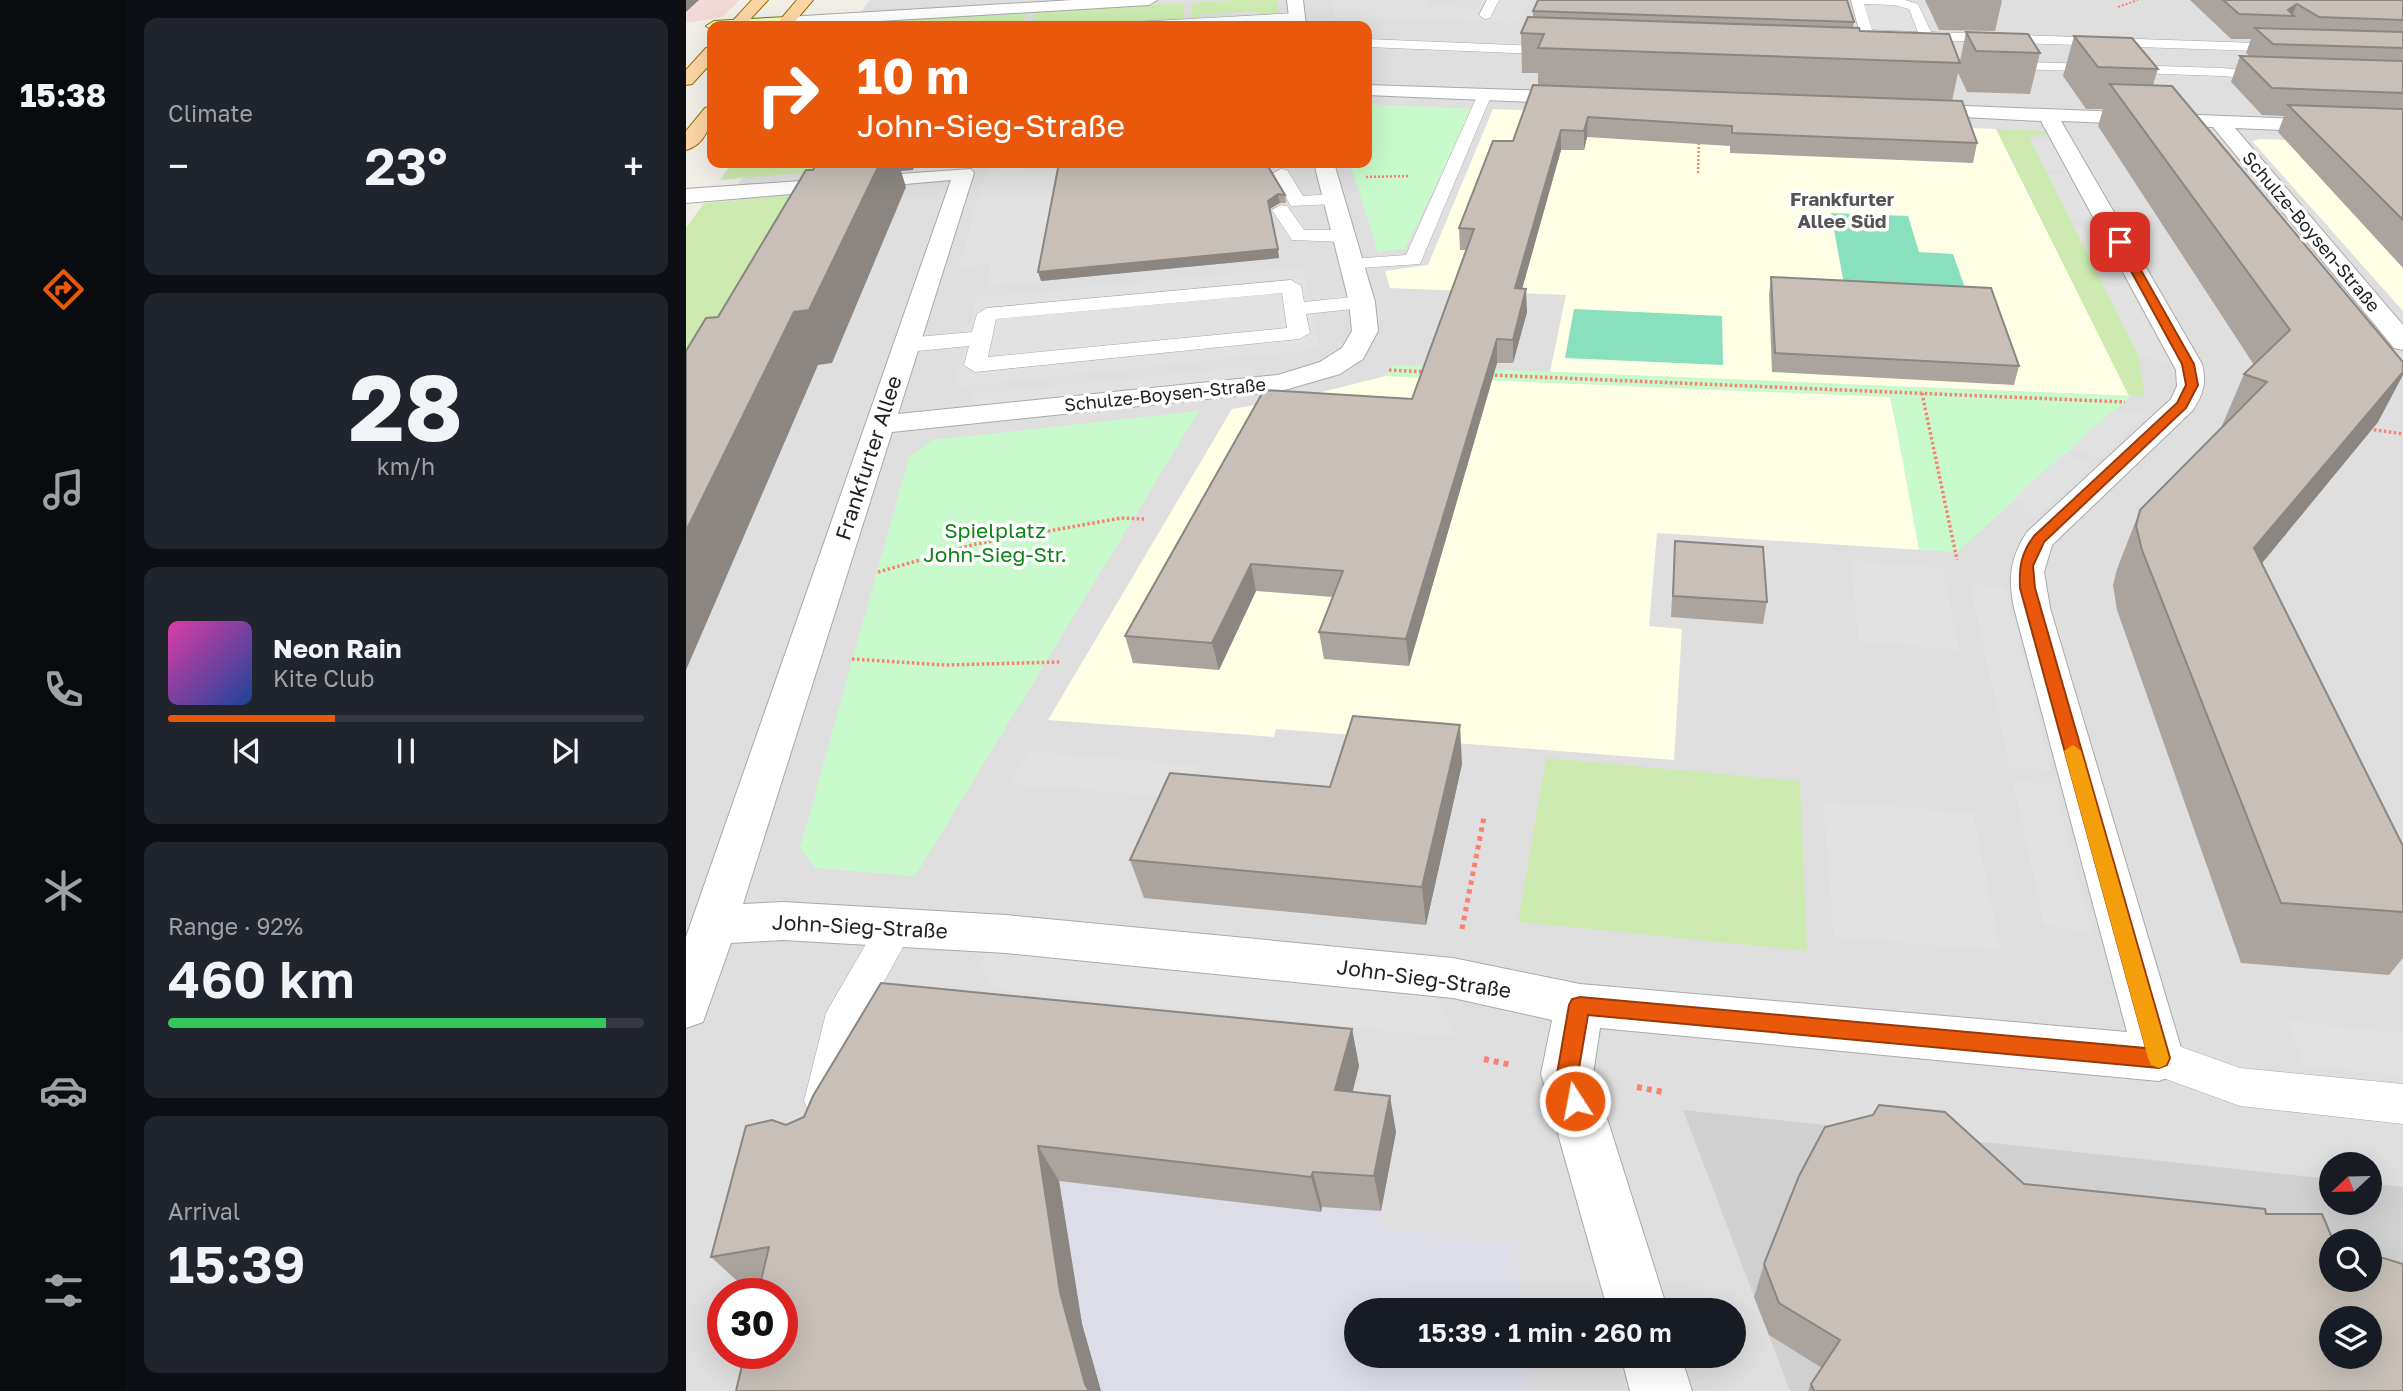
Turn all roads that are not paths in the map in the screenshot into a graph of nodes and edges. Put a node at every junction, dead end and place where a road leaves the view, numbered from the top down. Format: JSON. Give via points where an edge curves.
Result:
{"nodes":[{"id":1,"x":761,"y":0,"type":"edge"},
{"id":2,"x":804,"y":0,"type":"edge"},
{"id":3,"x":1149,"y":0,"type":"edge"},
{"id":4,"x":1296,"y":0,"type":"edge"},
{"id":5,"x":1493,"y":0,"type":"edge"},
{"id":6,"x":1857,"y":0,"type":"edge"},
{"id":7,"x":1865,"y":0,"type":"edge"},
{"id":8,"x":1485,"y":15,"type":"dead end"},
{"id":9,"x":741,"y":21,"type":"edge"},
{"id":10,"x":787,"y":21,"type":"edge"},
{"id":11,"x":830,"y":21,"type":"edge"},
{"id":12,"x":1297,"y":21,"type":"edge"},
{"id":13,"x":2288,"y":33,"type":"edge"},
{"id":14,"x":1926,"y":36,"type":"junction"},
{"id":15,"x":1372,"y":43,"type":"edge"},
{"id":16,"x":1576,"y":51,"type":"edge"},
{"id":17,"x":707,"y":57,"type":"edge"},
{"id":18,"x":1985,"y":65,"type":"edge"},
{"id":19,"x":2288,"y":78,"type":"edge"},
{"id":20,"x":686,"y":80,"type":"edge"},
{"id":21,"x":1372,"y":90,"type":"edge"},
{"id":22,"x":1485,"y":94,"type":"junction"},
{"id":23,"x":1595,"y":98,"type":"edge"},
{"id":24,"x":1901,"y":110,"type":"edge"},
{"id":25,"x":2048,"y":116,"type":"junction"},
{"id":26,"x":707,"y":118,"type":"edge"},
{"id":27,"x":2219,"y":122,"type":"junction"},
{"id":28,"x":2403,"y":129,"type":"edge"},
{"id":29,"x":686,"y":144,"type":"edge"},
{"id":30,"x":1281,"y":174,"type":"dead end"},
{"id":31,"x":1329,"y":181,"type":"edge"},
{"id":32,"x":686,"y":196,"type":"edge"},
{"id":33,"x":1281,"y":211,"type":"edge"},
{"id":34,"x":1344,"y":236,"type":"junction"},
{"id":35,"x":1352,"y":265,"type":"junction"},
{"id":36,"x":1362,"y":302,"type":"junction"},
{"id":37,"x":1295,"y":309,"type":"junction"},
{"id":38,"x":981,"y":338,"type":"junction"},
{"id":39,"x":2403,"y":342,"type":"edge"},
{"id":40,"x":906,"y":345,"type":"junction"},
{"id":41,"x":879,"y":425,"type":"junction"},
{"id":42,"x":714,"y":925,"type":"junction"},
{"id":43,"x":894,"y":929,"type":"junction"},
{"id":44,"x":1580,"y":1005,"type":"junction"},
{"id":45,"x":686,"y":1007,"type":"edge"},
{"id":46,"x":2159,"y":1058,"type":"junction"},
{"id":47,"x":2403,"y":1104,"type":"edge"},
{"id":48,"x":816,"y":1137,"type":"edge"},
{"id":49,"x":1633,"y":1298,"type":"edge"},
{"id":50,"x":1654,"y":1368,"type":"edge"},
{"id":51,"x":1661,"y":1391,"type":"edge"}],
"edges":[{"from":1,"to":9,"type":"main road"},
{"from":2,"to":10,"type":"main road"},
{"from":3,"to":11,"type":"street"},
{"from":4,"to":12,"type":"street"},
{"from":5,"to":8,"type":"lane"},
{"from":6,"to":14,"type":"lane","via":[[1867,34]]},
{"from":7,"to":14,"type":"lane","via":[[1914,7]]},
{"from":13,"to":14,"type":"lane","via":[[2305,48]]},
{"from":15,"to":16,"type":"lane"},
{"from":17,"to":20,"type":"main road"},
{"from":18,"to":19,"type":"lane"},
{"from":21,"to":22,"type":"street"},
{"from":22,"to":23,"type":"street"},
{"from":22,"to":35,"type":"lane","via":[[1413,260]]},
{"from":24,"to":25,"type":"street","name":"Schulze-Boysen-Straße"},
{"from":25,"to":27,"type":"street","name":"Schulze-Boysen-Straße"},
{"from":25,"to":46,"type":"street","via":[[2188,364],[2192,385],[2182,405],[2039,539],[2026,566],[2032,608]]},
{"from":26,"to":29,"type":"main road"},
{"from":27,"to":28,"type":"street","name":"Schulze-Boysen-Straße"},
{"from":27,"to":39,"type":"street","name":"Schulze-Boysen-Straße"},
{"from":30,"to":31,"type":"lane","via":[[1297,202]]},
{"from":31,"to":34,"type":"street","name":"Schulze-Boysen-Straße"},
{"from":32,"to":40,"type":"street","name":"Frankfurter Allee","via":[[964,173]]},
{"from":33,"to":34,"type":"lane","via":[[1300,236]]},
{"from":34,"to":35,"type":"street","name":"Schulze-Boysen-Straße"},
{"from":35,"to":36,"type":"street","name":"Schulze-Boysen-Straße"},
{"from":36,"to":37,"type":"lane"},
{"from":36,"to":41,"type":"street","name":"Schulze-Boysen-Straße","via":[[1365,331],[1353,353],[1330,368],[1281,383]]},
{"from":37,"to":38,"type":"lane","via":[[1291,286],[1264,288],[987,314]]},
{"from":37,"to":38,"type":"lane","via":[[1299,333],[975,365]]},
{"from":38,"to":40,"type":"lane"},
{"from":40,"to":41,"type":"street","name":"Frankfurter Allee"},
{"from":41,"to":42,"type":"street","name":"Frankfurter Allee"},
{"from":42,"to":43,"type":"street","name":"John-Sieg-Straße","via":[[783,921]]},
{"from":42,"to":45,"type":"street","name":"Frankfurter Allee"},
{"from":43,"to":44,"type":"street","name":"John-Sieg-Straße","via":[[1006,934],[1453,978]]},
{"from":43,"to":48,"type":"lane","via":[[846,1013]]},
{"from":44,"to":46,"type":"street","name":"John-Sieg-Straße"},
{"from":44,"to":49,"type":"street","via":[[1567,1074]]},
{"from":46,"to":47,"type":"lane","via":[[2240,1087]]},
{"from":50,"to":51,"type":"street"}]}
